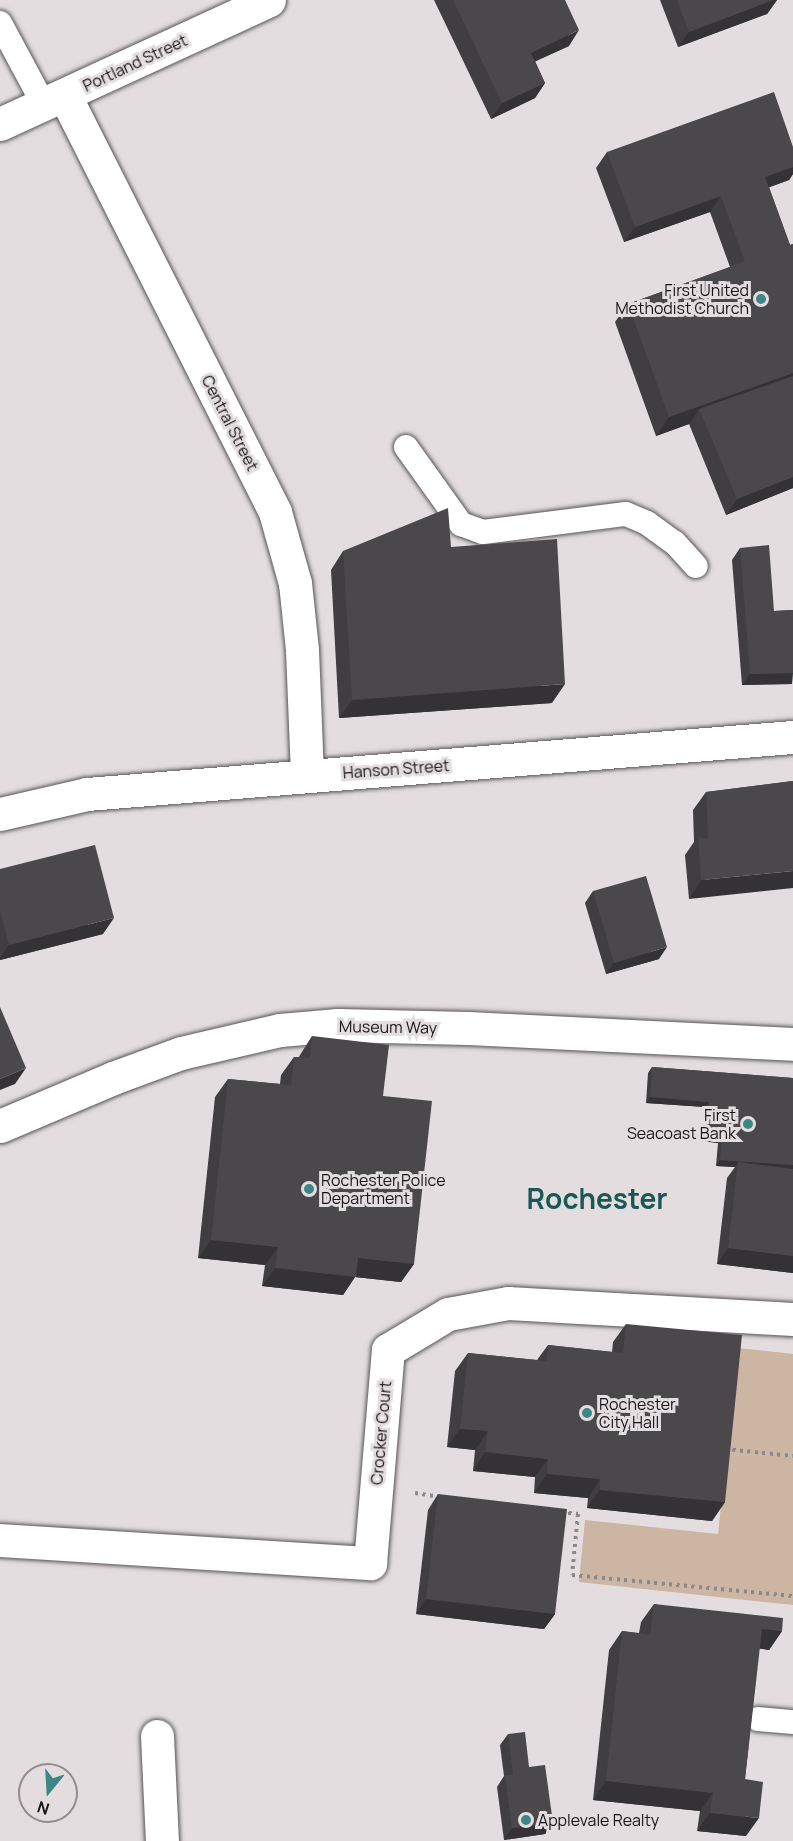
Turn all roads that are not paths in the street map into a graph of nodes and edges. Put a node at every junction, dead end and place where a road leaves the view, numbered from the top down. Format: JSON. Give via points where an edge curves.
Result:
{"nodes":[{"id":1,"x":269,"y":0,"type":"edge"},
{"id":2,"x":0,"y":23,"type":"edge"},
{"id":3,"x":55,"y":100,"type":"junction"},
{"id":4,"x":0,"y":124,"type":"edge"},
{"id":5,"x":406,"y":447,"type":"dead end"},
{"id":6,"x":696,"y":566,"type":"dead end"},
{"id":7,"x":793,"y":737,"type":"edge"},
{"id":8,"x":308,"y":776,"type":"junction"},
{"id":9,"x":0,"y":814,"type":"edge"},
{"id":10,"x":793,"y":1044,"type":"edge"},
{"id":11,"x":0,"y":1126,"type":"edge"},
{"id":12,"x":793,"y":1319,"type":"edge"},
{"id":13,"x":0,"y":1540,"type":"edge"},
{"id":14,"x":758,"y":1719,"type":"edge"},
{"id":15,"x":793,"y":1722,"type":"edge"},
{"id":16,"x":157,"y":1736,"type":"dead end"},
{"id":17,"x":162,"y":1841,"type":"edge"}],
"edges":[{"from":1,"to":3,"type":"street","name":"Portland Street"},
{"from":2,"to":3,"type":"lane"},
{"from":3,"to":4,"type":"street","name":"Portland Street"},
{"from":3,"to":8,"type":"street","name":"Central Street","via":[[275,512],[295,583]]},
{"from":5,"to":6,"type":"lane","via":[[461,524],[483,532],[627,514],[675,543]]},
{"from":7,"to":8,"type":"street","name":"Hanson Street"},
{"from":8,"to":9,"type":"street","name":"Hanson Street","via":[[87,794]]},
{"from":10,"to":11,"type":"street","name":"Museum Way","via":[[468,1028],[338,1025],[280,1030],[181,1053]]},
{"from":12,"to":13,"type":"street","name":"Crocker Court","via":[[508,1303],[448,1314],[388,1350],[370,1563]]},
{"from":14,"to":15,"type":"lane"},
{"from":16,"to":17,"type":"street"}]}
